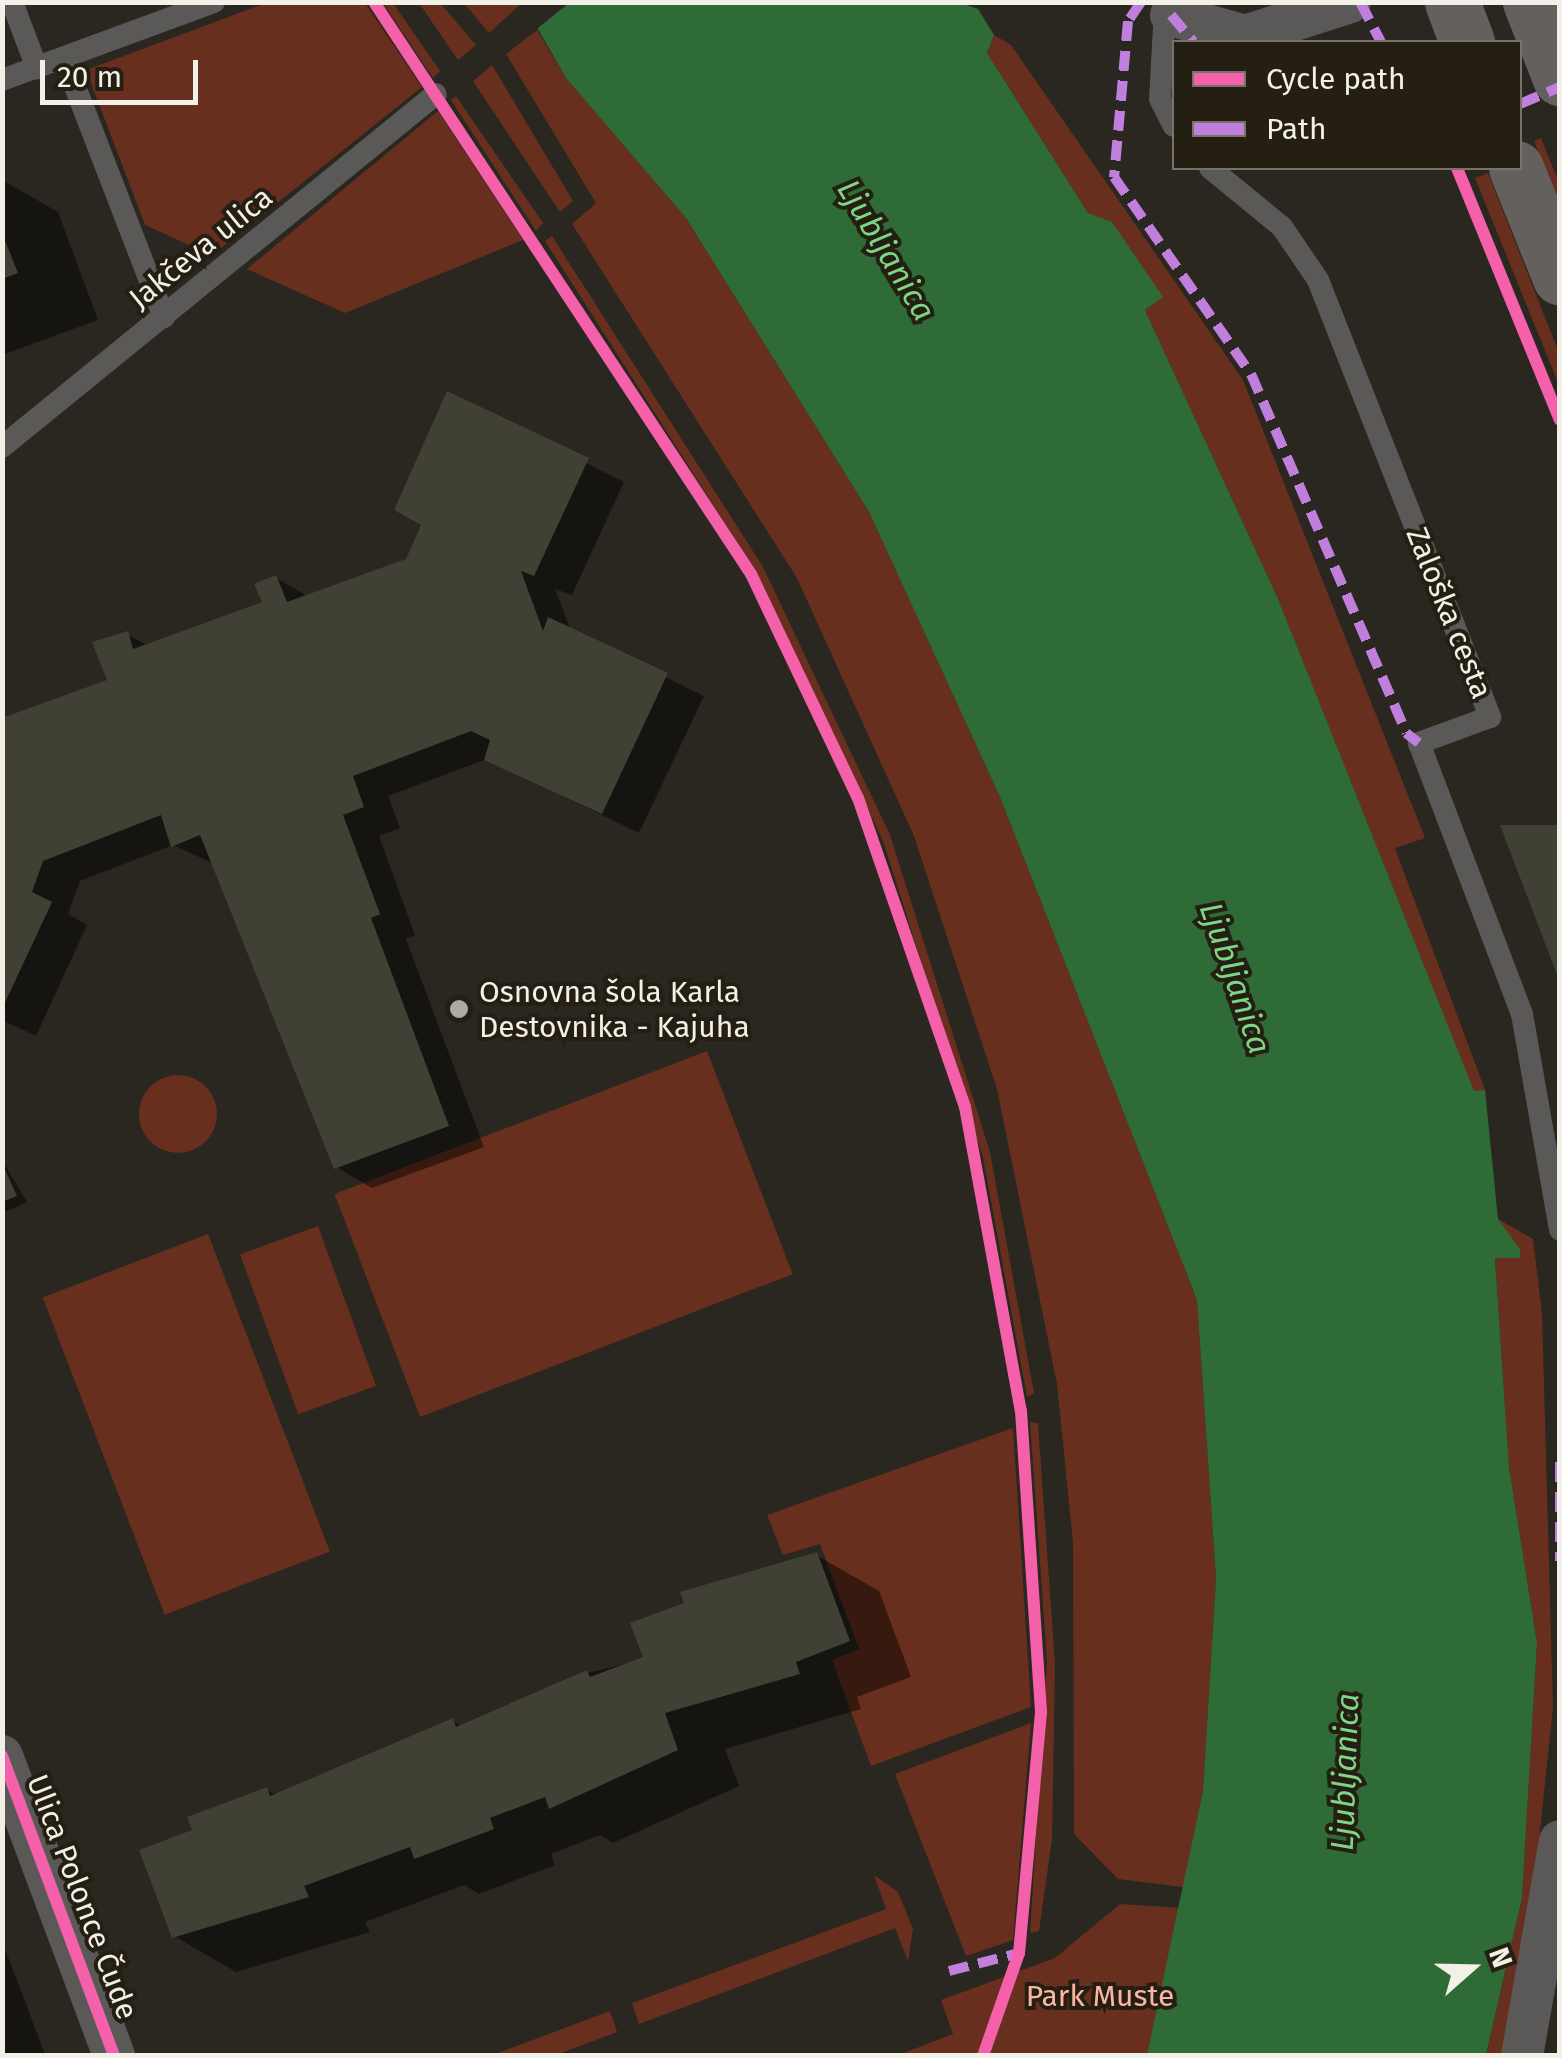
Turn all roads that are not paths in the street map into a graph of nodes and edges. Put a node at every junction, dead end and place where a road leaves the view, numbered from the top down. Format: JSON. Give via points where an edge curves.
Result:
{"nodes":[{"id":1,"x":12,"y":2,"type":"edge"},
{"id":2,"x":214,"y":2,"type":"edge"},
{"id":3,"x":1350,"y":2,"type":"edge"},
{"id":4,"x":1452,"y":2,"type":"edge"},
{"id":5,"x":1530,"y":2,"type":"edge"},
{"id":6,"x":1165,"y":9,"type":"edge"},
{"id":7,"x":1466,"y":40,"type":"edge"},
{"id":8,"x":64,"y":58,"type":"junction"},
{"id":9,"x":37,"y":68,"type":"junction"},
{"id":10,"x":1560,"y":78,"type":"edge"},
{"id":11,"x":2,"y":80,"type":"edge"},
{"id":12,"x":436,"y":94,"type":"dead end"},
{"id":13,"x":1172,"y":122,"type":"edge"},
{"id":14,"x":1212,"y":170,"type":"edge"},
{"id":15,"x":1517,"y":170,"type":"edge"},
{"id":16,"x":1560,"y":278,"type":"edge"},
{"id":17,"x":164,"y":316,"type":"junction"},
{"id":18,"x":2,"y":447,"type":"edge"},
{"id":19,"x":1560,"y":1230,"type":"edge"},
{"id":20,"x":2,"y":1756,"type":"edge"},
{"id":21,"x":1560,"y":1840,"type":"edge"},
{"id":22,"x":114,"y":2056,"type":"edge"},
{"id":23,"x":1522,"y":2056,"type":"edge"}],
"edges":[{"from":1,"to":9,"type":"lane"},
{"from":2,"to":8,"type":"lane"},
{"from":3,"to":6,"type":"street","via":[[1245,36]]},
{"from":4,"to":7,"type":"main road"},
{"from":5,"to":10,"type":"main road"},
{"from":6,"to":13,"type":"lane","via":[[1160,99]]},
{"from":8,"to":9,"type":"lane"},
{"from":8,"to":17,"type":"lane"},
{"from":9,"to":11,"type":"lane"},
{"from":12,"to":17,"type":"lane","name":"Jakčeva ulica"},
{"from":14,"to":19,"type":"lane","name":"Zaloška cesta","via":[[1282,228],[1318,280],[1490,716],[1420,743],[1522,1014]]},
{"from":15,"to":16,"type":"main road"},
{"from":17,"to":18,"type":"lane","name":"Jakčeva ulica"},
{"from":20,"to":22,"type":"street","name":"Ulica Polonce Čude"},
{"from":21,"to":23,"type":"street"}]}
